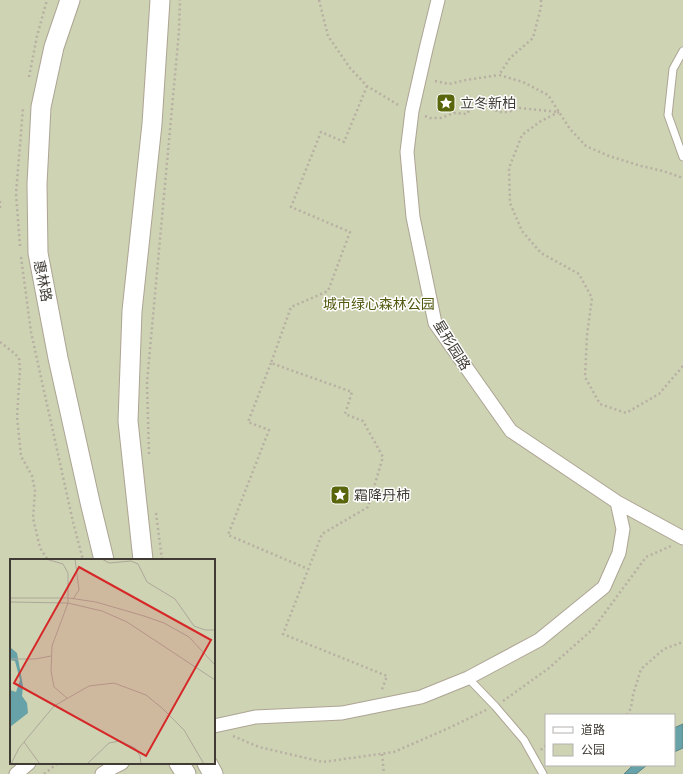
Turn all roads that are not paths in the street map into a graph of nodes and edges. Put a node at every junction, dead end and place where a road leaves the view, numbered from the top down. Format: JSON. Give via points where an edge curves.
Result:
{"nodes":[{"id":1,"x":70,"y":0,"type":"edge"},
{"id":2,"x":160,"y":0,"type":"edge"},
{"id":3,"x":438,"y":0,"type":"edge"},
{"id":4,"x":683,"y":51,"type":"edge"},
{"id":5,"x":683,"y":156,"type":"edge"},
{"id":6,"x":617,"y":502,"type":"junction"},
{"id":7,"x":683,"y":538,"type":"edge"},
{"id":8,"x":104,"y":559,"type":"edge"},
{"id":9,"x":143,"y":559,"type":"edge"},
{"id":10,"x":468,"y":678,"type":"junction"},
{"id":11,"x":215,"y":726,"type":"edge"},
{"id":12,"x":28,"y":764,"type":"edge"},
{"id":13,"x":120,"y":764,"type":"edge"},
{"id":14,"x":180,"y":764,"type":"edge"},
{"id":15,"x":208,"y":764,"type":"edge"},
{"id":16,"x":16,"y":774,"type":"edge"},
{"id":17,"x":102,"y":774,"type":"edge"},
{"id":18,"x":186,"y":774,"type":"edge"},
{"id":19,"x":213,"y":774,"type":"edge"},
{"id":20,"x":543,"y":774,"type":"edge"}],
"edges":[{"from":1,"to":8,"type":"main road","name":"惠林路","via":[[54,47],[42,107],[37,184],[38,253],[58,358]]},
{"from":2,"to":9,"type":"main road","via":[[152,124],[132,311],[128,422]]},
{"from":3,"to":6,"type":"street","name":"星形园路","via":[[412,111],[407,152],[413,217],[435,323],[511,431]]},
{"from":4,"to":5,"type":"lane","via":[[673,69],[668,115]]},
{"from":6,"to":7,"type":"street","name":"星形园路"},
{"from":6,"to":10,"type":"street","via":[[623,529],[619,553],[604,588],[539,640]]},
{"from":10,"to":11,"type":"street","via":[[421,697],[342,713],[255,717]]},
{"from":10,"to":20,"type":"lane","via":[[496,706],[524,740]]},
{"from":12,"to":16,"type":"street"},
{"from":13,"to":17,"type":"street"},
{"from":14,"to":18,"type":"main road"},
{"from":15,"to":19,"type":"main road"}]}
